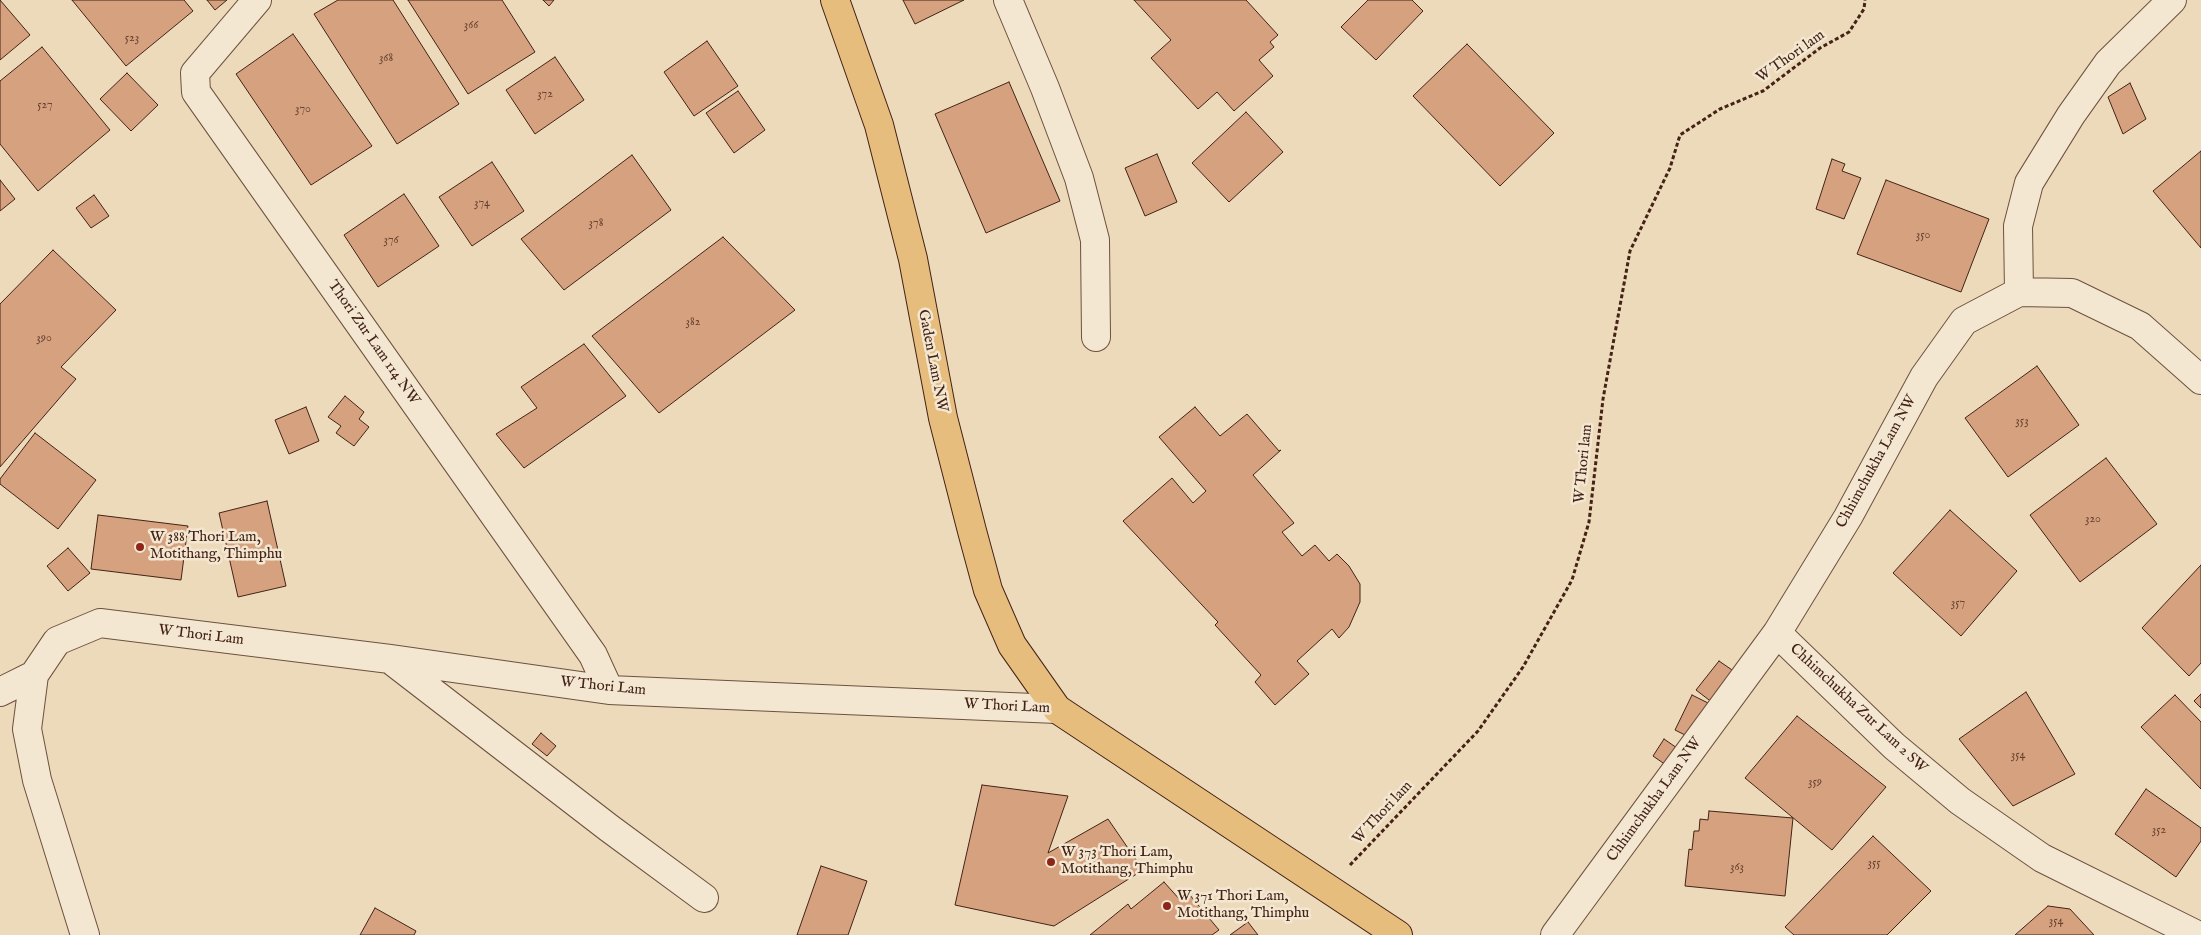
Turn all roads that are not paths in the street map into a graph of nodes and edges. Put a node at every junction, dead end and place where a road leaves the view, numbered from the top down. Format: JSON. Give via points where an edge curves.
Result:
{"nodes":[{"id":1,"x":257,"y":0,"type":"edge"},
{"id":2,"x":835,"y":0,"type":"edge"},
{"id":3,"x":1008,"y":0,"type":"edge"},
{"id":4,"x":2172,"y":0,"type":"edge"},
{"id":5,"x":2019,"y":292,"type":"junction"},
{"id":6,"x":1096,"y":337,"type":"dead end"},
{"id":7,"x":2201,"y":380,"type":"edge"},
{"id":8,"x":1777,"y":633,"type":"junction"},
{"id":9,"x":390,"y":659,"type":"junction"},
{"id":10,"x":34,"y":675,"type":"junction"},
{"id":11,"x":609,"y":690,"type":"junction"},
{"id":12,"x":0,"y":692,"type":"edge"},
{"id":13,"x":1058,"y":709,"type":"junction"},
{"id":14,"x":704,"y":898,"type":"dead end"},
{"id":15,"x":85,"y":935,"type":"edge"},
{"id":16,"x":1398,"y":935,"type":"edge"},
{"id":17,"x":1555,"y":935,"type":"edge"},
{"id":18,"x":2197,"y":935,"type":"edge"}],
"edges":[{"from":1,"to":11,"type":"street","name":"Thori Zur Lam 114 NW","via":[[196,73],[196,92],[593,655]]},
{"from":2,"to":13,"type":"main road","name":"Gaden Lam NW","via":[[879,125],[913,259],[943,418],[988,590],[1012,645]]},
{"from":3,"to":6,"type":"street","via":[[1046,88],[1079,178],[1095,240]]},
{"from":4,"to":5,"type":"street","via":[[2108,63],[2071,115],[2029,184],[2018,226]]},
{"from":5,"to":7,"type":"street","via":[[2072,293],[2140,326]]},
{"from":5,"to":8,"type":"street","name":"Chhimchukha Lam NW","via":[[1964,321],[1930,369],[1848,516]]},
{"from":8,"to":17,"type":"street","name":"Chhimchukha Lam NW"},
{"from":8,"to":18,"type":"street","name":"Chhimchukha Zur Lam 2 SW","via":[[1894,746],[1960,801],[2042,858]]},
{"from":9,"to":10,"type":"street","name":"W Thori Lam","via":[[100,623],[57,641]]},
{"from":9,"to":11,"type":"street","name":"W Thori Lam"},
{"from":9,"to":14,"type":"street"},
{"from":10,"to":12,"type":"street"},
{"from":10,"to":15,"type":"street","name":"W Thori Lam","via":[[26,729],[37,780]]},
{"from":11,"to":13,"type":"street","name":"W Thori Lam"},
{"from":13,"to":16,"type":"main road","name":"W Thori Lam"}]}
